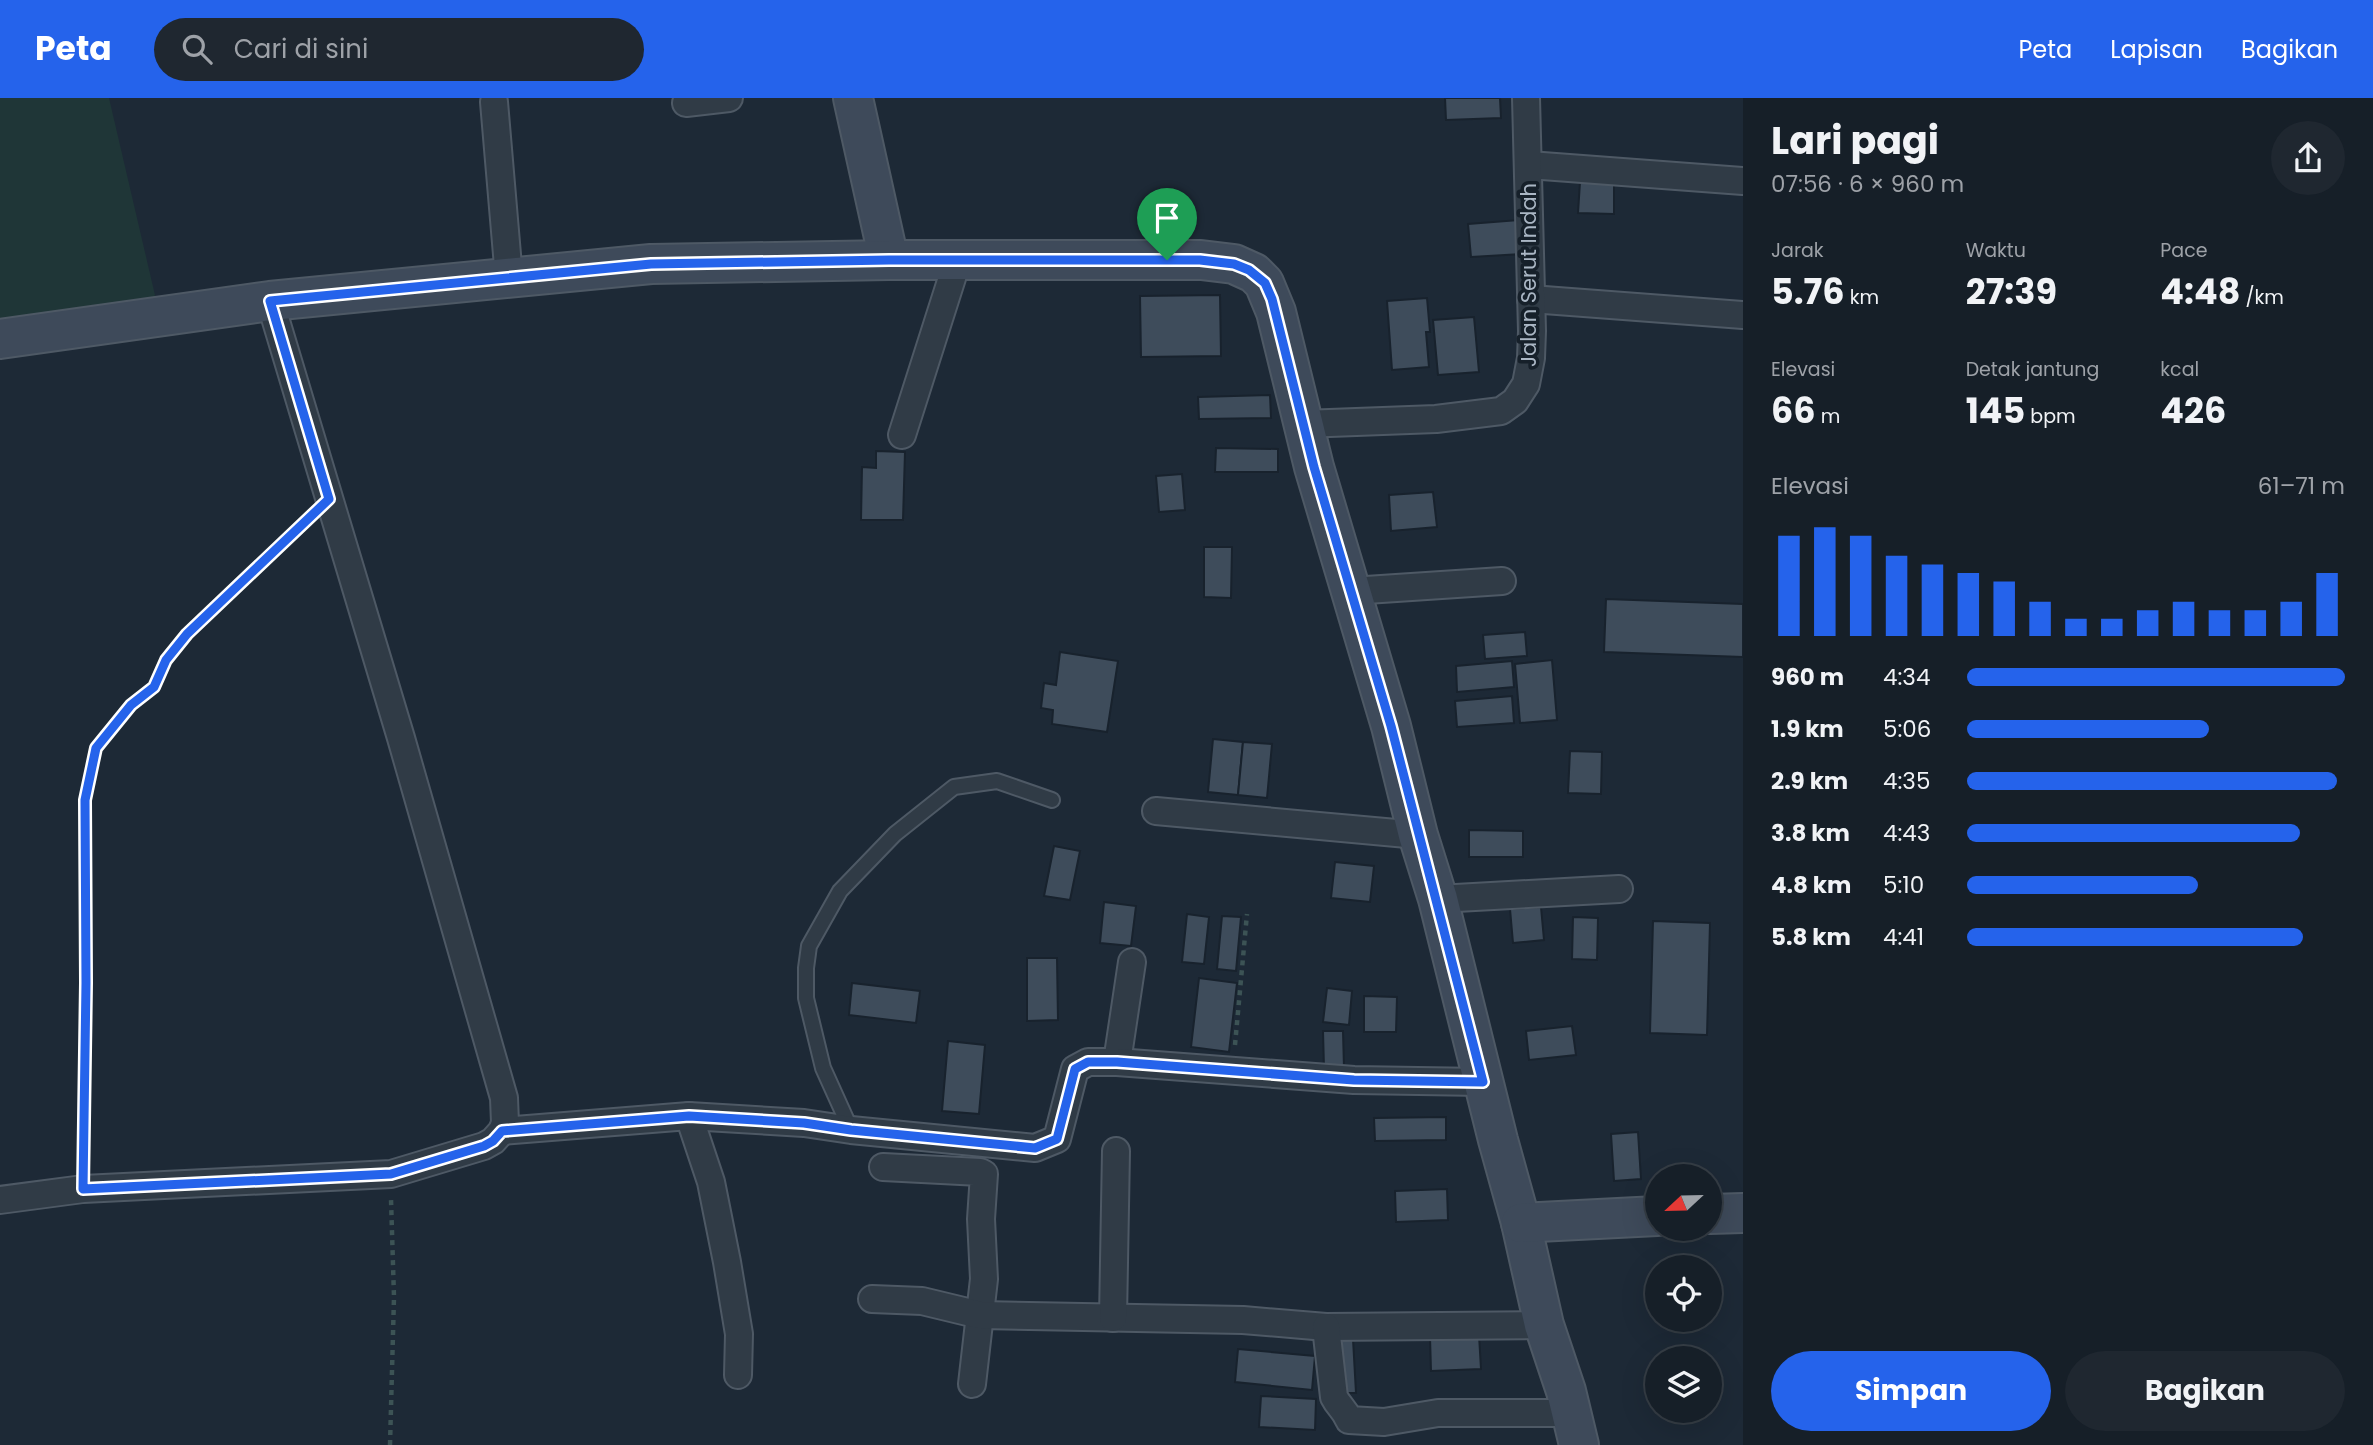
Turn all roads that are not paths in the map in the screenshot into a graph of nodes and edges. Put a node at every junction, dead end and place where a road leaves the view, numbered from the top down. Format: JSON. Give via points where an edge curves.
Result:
{"nodes":[{"id":1,"x":729,"y":98,"type":"edge"},
{"id":2,"x":853,"y":98,"type":"edge"},
{"id":3,"x":1526,"y":98,"type":"edge"},
{"id":4,"x":494,"y":102,"type":"dead end"},
{"id":5,"x":686,"y":103,"type":"dead end"},
{"id":6,"x":1529,"y":165,"type":"junction"},
{"id":7,"x":1743,"y":181,"type":"edge"},
{"id":8,"x":889,"y":260,"type":"junction"},
{"id":9,"x":958,"y":260,"type":"junction"},
{"id":10,"x":509,"y":278,"type":"junction"},
{"id":11,"x":1531,"y":299,"type":"junction"},
{"id":12,"x":270,"y":301,"type":"junction"},
{"id":13,"x":1743,"y":315,"type":"edge"},
{"id":14,"x":0,"y":339,"type":"edge"},
{"id":15,"x":1303,"y":424,"type":"junction"},
{"id":16,"x":902,"y":435,"type":"dead end"},
{"id":17,"x":1502,"y":581,"type":"dead end"},
{"id":18,"x":1351,"y":592,"type":"junction"},
{"id":19,"x":1052,"y":800,"type":"dead end"},
{"id":20,"x":1156,"y":811,"type":"dead end"},
{"id":21,"x":1418,"y":835,"type":"junction"},
{"id":22,"x":1619,"y":889,"type":"dead end"},
{"id":23,"x":1438,"y":899,"type":"junction"},
{"id":24,"x":1132,"y":962,"type":"dead end"},
{"id":25,"x":1117,"y":1062,"type":"junction"},
{"id":26,"x":1483,"y":1082,"type":"junction"},
{"id":27,"x":689,"y":1116,"type":"junction"},
{"id":28,"x":851,"y":1130,"type":"junction"},
{"id":29,"x":502,"y":1131,"type":"junction"},
{"id":30,"x":1116,"y":1151,"type":"dead end"},
{"id":31,"x":883,"y":1167,"type":"dead end"},
{"id":32,"x":0,"y":1200,"type":"edge"},
{"id":33,"x":1743,"y":1213,"type":"edge"},
{"id":34,"x":1722,"y":1214,"type":"edge"},
{"id":35,"x":1645,"y":1217,"type":"edge"},
{"id":36,"x":1521,"y":1223,"type":"junction"},
{"id":37,"x":872,"y":1299,"type":"dead end"},
{"id":38,"x":980,"y":1315,"type":"junction"},
{"id":39,"x":1113,"y":1318,"type":"junction"},
{"id":40,"x":1544,"y":1325,"type":"junction"},
{"id":41,"x":1326,"y":1327,"type":"junction"},
{"id":42,"x":738,"y":1375,"type":"dead end"},
{"id":43,"x":972,"y":1384,"type":"dead end"},
{"id":44,"x":1575,"y":1429,"type":"edge"},
{"id":45,"x":1385,"y":1433,"type":"edge"}],
"edges":[{"from":1,"to":5,"type":"street"},
{"from":2,"to":8,"type":"street"},
{"from":3,"to":6,"type":"street","name":"Jalan Serut Indah"},
{"from":4,"to":10,"type":"street"},
{"from":6,"to":7,"type":"street"},
{"from":6,"to":11,"type":"street","name":"Jalan Serut Indah"},
{"from":8,"to":9,"type":"street"},
{"from":8,"to":10,"type":"street","via":[[651,264]]},
{"from":9,"to":15,"type":"street","via":[[1200,260],[1249,270],[1265,283],[1272,299]]},
{"from":9,"to":16,"type":"street"},
{"from":10,"to":12,"type":"street"},
{"from":11,"to":13,"type":"street"},
{"from":11,"to":15,"type":"street","name":"Jalan Serut Indah","via":[[1526,384],[1501,411],[1436,419]]},
{"from":12,"to":14,"type":"street"},
{"from":12,"to":29,"type":"street","via":[[490,1044],[503,1098]]},
{"from":15,"to":18,"type":"street"},
{"from":17,"to":18,"type":"street"},
{"from":18,"to":21,"type":"street"},
{"from":19,"to":28,"type":"lane","via":[[997,781],[954,787],[895,834],[840,891],[809,946],[806,998],[823,1068]]},
{"from":20,"to":21,"type":"street"},
{"from":21,"to":23,"type":"street"},
{"from":22,"to":23,"type":"street"},
{"from":23,"to":26,"type":"street"},
{"from":24,"to":25,"type":"street"},
{"from":25,"to":26,"type":"street","via":[[1354,1080]]},
{"from":25,"to":28,"type":"street","via":[[1088,1062],[1075,1069],[1057,1139],[1035,1148]]},
{"from":26,"to":36,"type":"street"},
{"from":27,"to":28,"type":"street"},
{"from":27,"to":29,"type":"street"},
{"from":27,"to":42,"type":"street","via":[[711,1182],[727,1262],[739,1334]]},
{"from":29,"to":32,"type":"street","via":[[484,1146],[391,1174],[83,1189]]},
{"from":30,"to":39,"type":"street"},
{"from":31,"to":38,"type":"street","via":[[984,1174]]},
{"from":33,"to":34,"type":"street"},
{"from":35,"to":36,"type":"street"},
{"from":36,"to":40,"type":"street"},
{"from":37,"to":38,"type":"street","via":[[922,1301]]},
{"from":38,"to":39,"type":"street"},
{"from":38,"to":43,"type":"street"},
{"from":39,"to":41,"type":"street"},
{"from":40,"to":41,"type":"street"},
{"from":40,"to":44,"type":"street"},
{"from":41,"to":45,"type":"street","via":[[1338,1404],[1349,1420]]},
{"from":44,"to":45,"type":"street","via":[[1438,1413]]}]}
